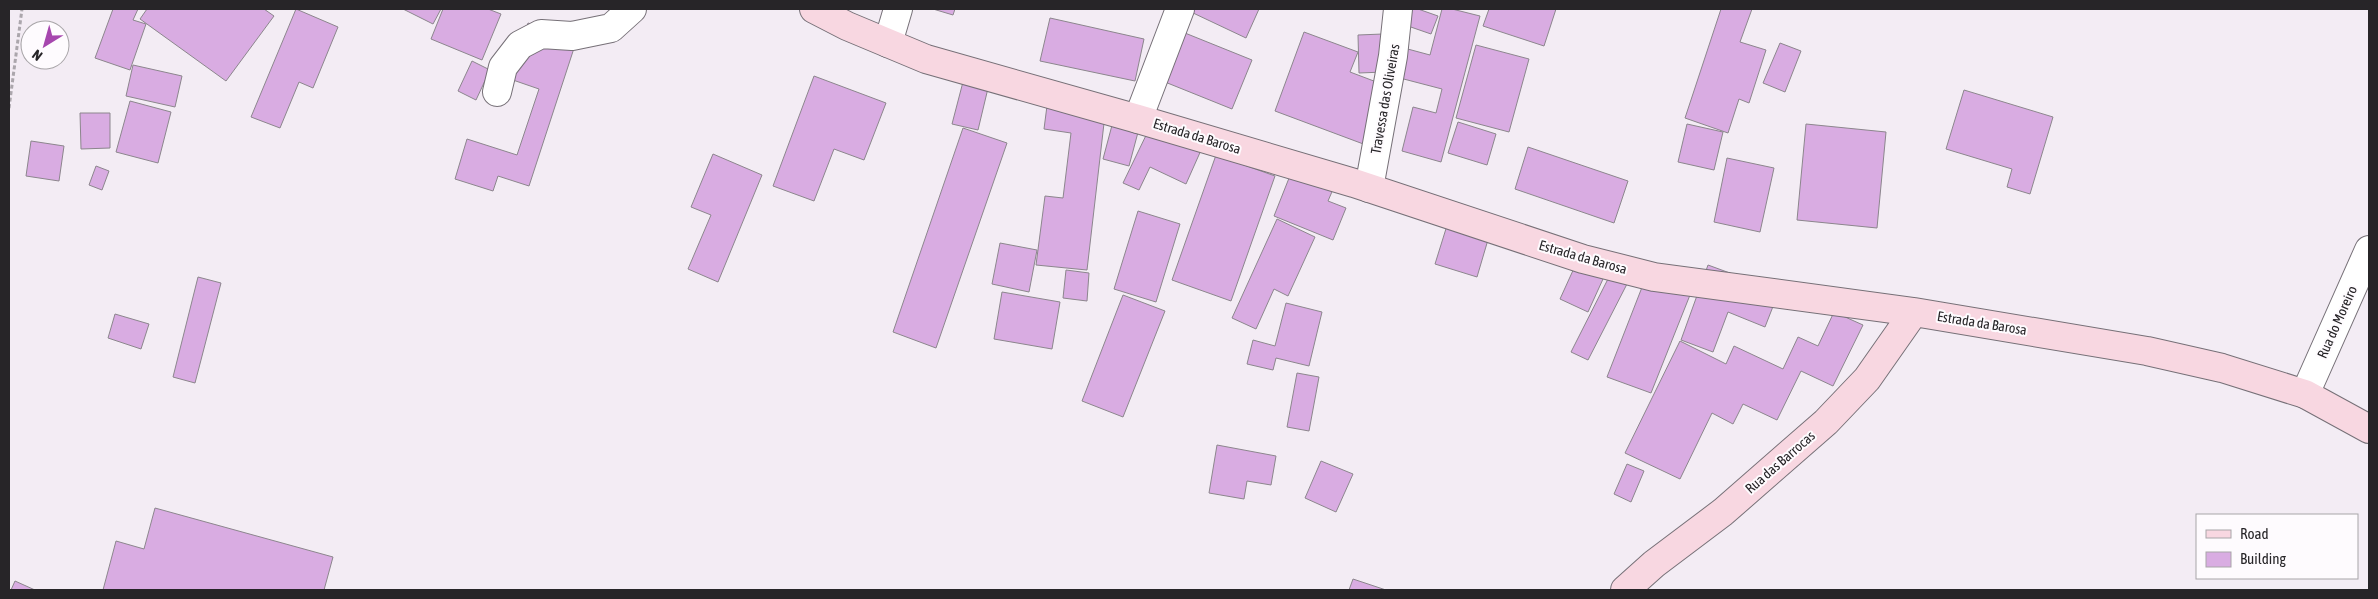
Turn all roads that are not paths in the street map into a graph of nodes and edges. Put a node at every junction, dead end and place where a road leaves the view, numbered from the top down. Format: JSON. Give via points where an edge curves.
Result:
{"nodes":[{"id":1,"x":632,"y":9,"type":"edge"},
{"id":2,"x":814,"y":9,"type":"edge"},
{"id":3,"x":898,"y":9,"type":"edge"},
{"id":4,"x":1180,"y":9,"type":"edge"},
{"id":5,"x":1398,"y":9,"type":"edge"},
{"id":6,"x":888,"y":42,"type":"junction"},
{"id":7,"x":497,"y":92,"type":"dead end"},
{"id":8,"x":1138,"y":118,"type":"junction"},
{"id":9,"x":1369,"y":188,"type":"junction"},
{"id":10,"x":2369,"y":250,"type":"edge"},
{"id":11,"x":1914,"y":312,"type":"junction"},
{"id":12,"x":2305,"y":394,"type":"junction"},
{"id":13,"x":2369,"y":429,"type":"edge"},
{"id":14,"x":1625,"y":590,"type":"edge"}],
"edges":[{"from":1,"to":7,"type":"street","via":[[611,28],[572,36],[541,34],[520,45],[503,67]]},
{"from":2,"to":6,"type":"street","name":"Estrada da Barosa"},
{"from":3,"to":6,"type":"street"},
{"from":4,"to":8,"type":"street"},
{"from":5,"to":9,"type":"street","name":"Travessa das Oliveiras","via":[[1394,56]]},
{"from":6,"to":8,"type":"street","name":"Estrada da Barosa","via":[[926,59]]},
{"from":8,"to":9,"type":"street","name":"Estrada da Barosa"},
{"from":9,"to":11,"type":"street","name":"Estrada da Barosa","via":[[1583,259],[1654,276]]},
{"from":10,"to":12,"type":"street","name":"Rua do Moreiro"},
{"from":11,"to":12,"type":"street","name":"Estrada da Barosa","via":[[2147,351],[2222,368]]},
{"from":11,"to":14,"type":"street","name":"Rua das Barrocas","via":[[1867,379],[1826,422],[1723,512]]},
{"from":12,"to":13,"type":"street","name":"Estrada da Barosa"}]}
